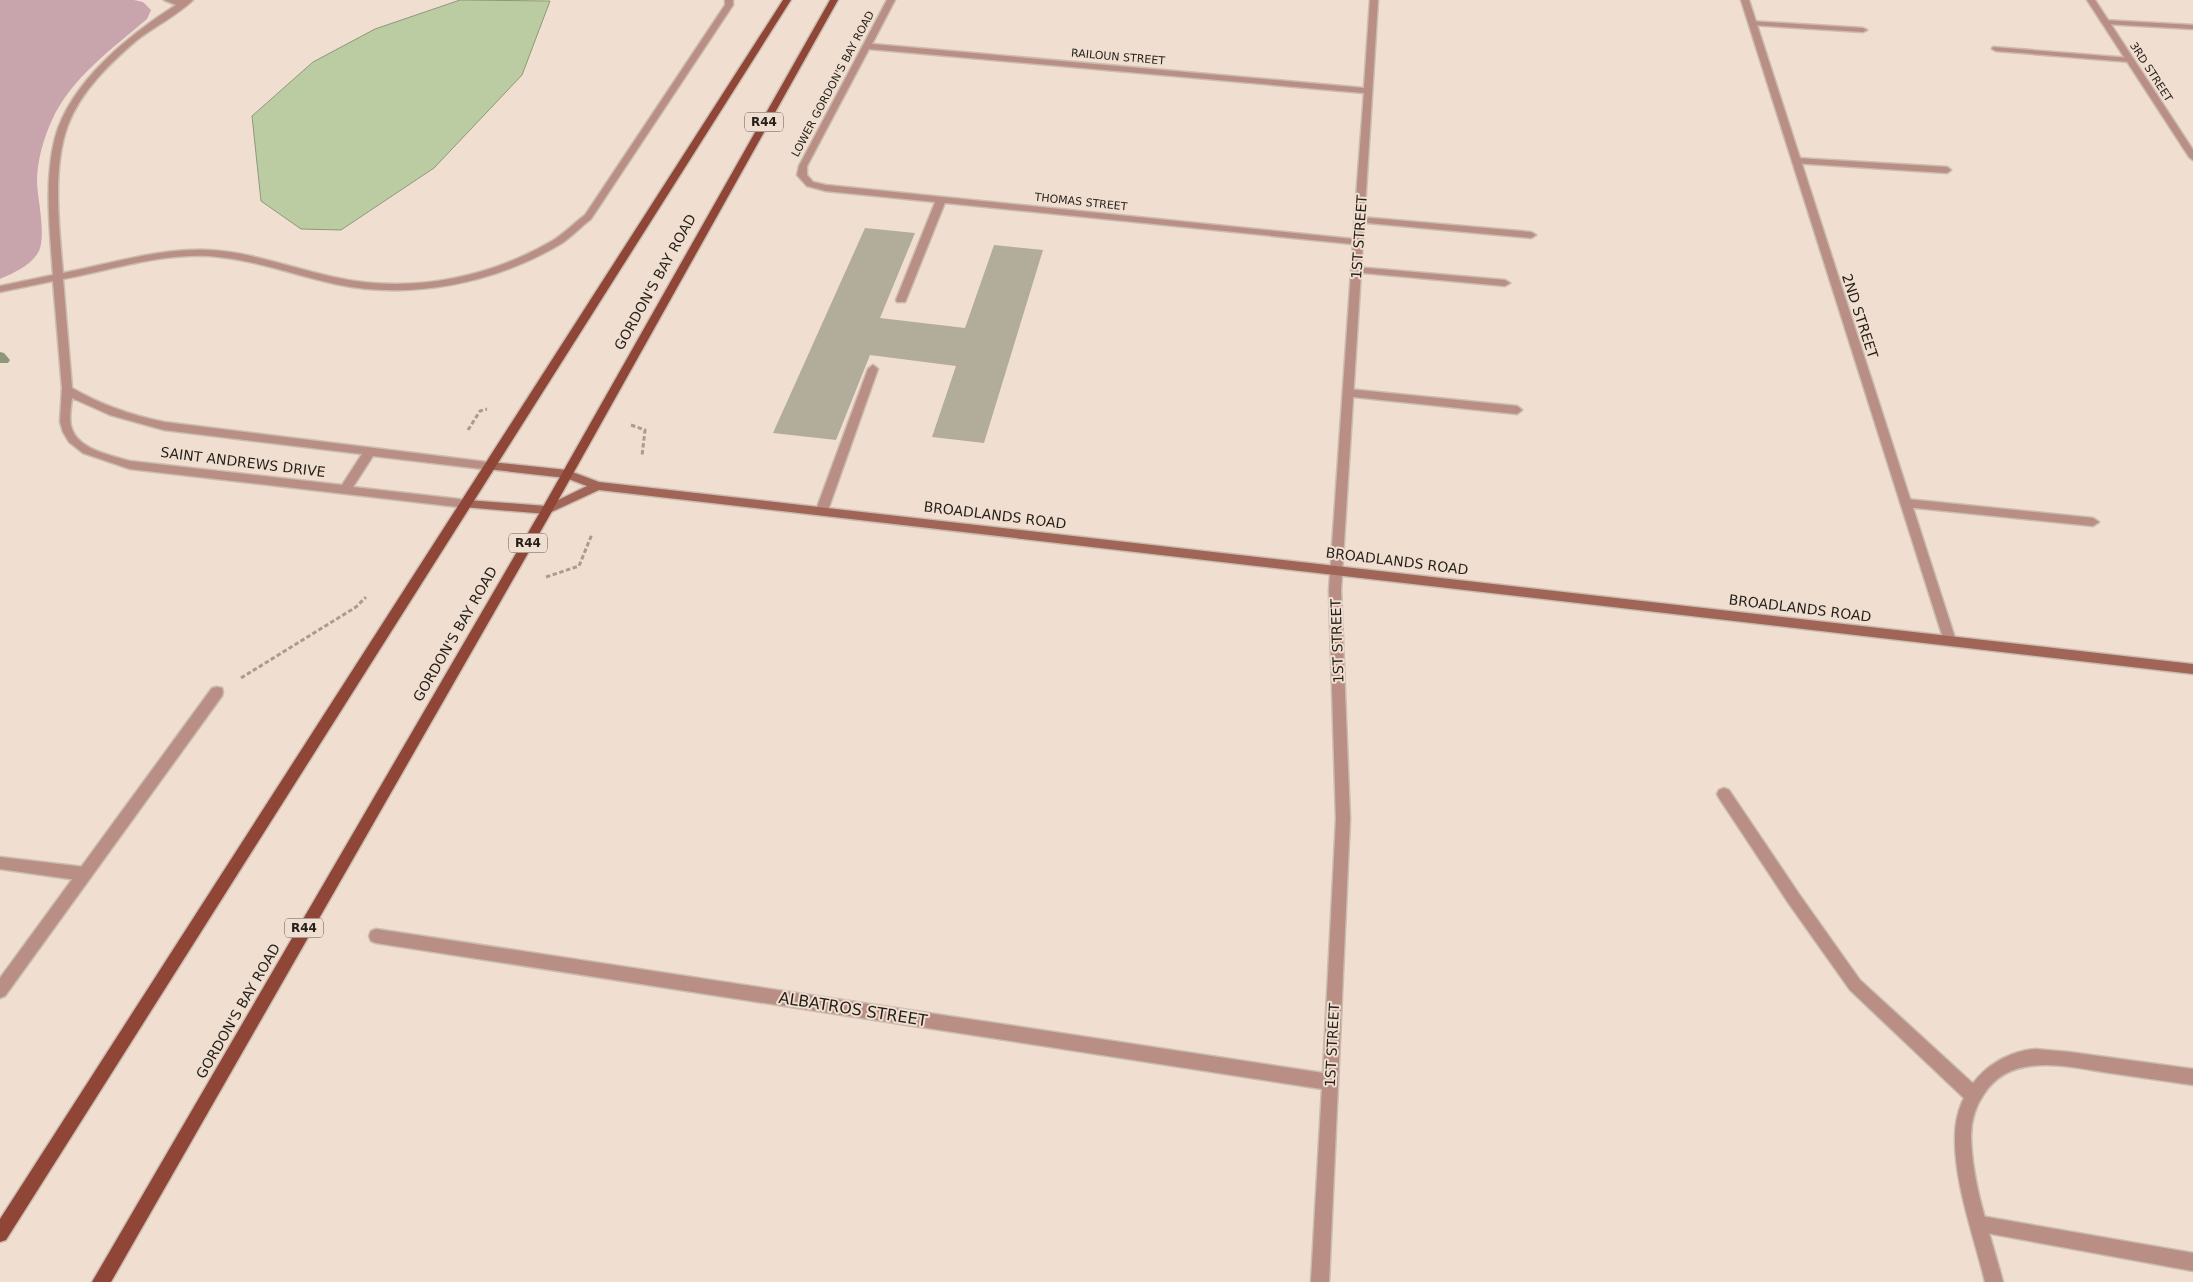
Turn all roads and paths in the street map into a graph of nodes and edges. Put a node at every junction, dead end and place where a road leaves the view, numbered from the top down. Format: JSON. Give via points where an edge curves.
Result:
{"nodes":[{"id":1,"x":168,"y":0,"type":"edge"},
{"id":2,"x":729,"y":0,"type":"edge"},
{"id":3,"x":787,"y":0,"type":"edge"},
{"id":4,"x":834,"y":0,"type":"edge"},
{"id":5,"x":891,"y":0,"type":"edge"},
{"id":6,"x":1374,"y":0,"type":"edge"},
{"id":7,"x":1744,"y":0,"type":"edge"},
{"id":8,"x":2091,"y":0,"type":"edge"},
{"id":9,"x":186,"y":2,"type":"edge"},
{"id":10,"x":2106,"y":22,"type":"junction"},
{"id":11,"x":1752,"y":23,"type":"junction"},
{"id":12,"x":2193,"y":28,"type":"edge"},
{"id":13,"x":1863,"y":30,"type":"dead end"},
{"id":14,"x":866,"y":46,"type":"junction"},
{"id":15,"x":1996,"y":49,"type":"dead end"},
{"id":16,"x":2130,"y":60,"type":"junction"},
{"id":17,"x":1368,"y":91,"type":"junction"},
{"id":18,"x":2193,"y":157,"type":"edge"},
{"id":19,"x":1796,"y":161,"type":"junction"},
{"id":20,"x":1947,"y":170,"type":"dead end"},
{"id":21,"x":804,"y":180,"type":"joint"},
{"id":22,"x":941,"y":200,"type":"junction"},
{"id":23,"x":1360,"y":220,"type":"junction"},
{"id":24,"x":1531,"y":235,"type":"dead end"},
{"id":25,"x":1358,"y":242,"type":"junction"},
{"id":26,"x":1356,"y":270,"type":"junction"},
{"id":27,"x":56,"y":276,"type":"junction"},
{"id":28,"x":1505,"y":283,"type":"dead end"},
{"id":29,"x":0,"y":289,"type":"edge"},
{"id":30,"x":901,"y":300,"type":"dead end"},
{"id":31,"x":873,"y":369,"type":"dead end"},
{"id":32,"x":67,"y":390,"type":"junction"},
{"id":33,"x":1348,"y":393,"type":"junction"},
{"id":34,"x":489,"y":408,"type":"dead end"},
{"id":35,"x":1517,"y":410,"type":"dead end"},
{"id":36,"x":626,"y":423,"type":"dead end"},
{"id":37,"x":468,"y":430,"type":"dead end"},
{"id":38,"x":370,"y":451,"type":"junction"},
{"id":39,"x":642,"y":456,"type":"dead end"},
{"id":40,"x":491,"y":466,"type":"junction"},
{"id":41,"x":566,"y":474,"type":"junction"},
{"id":42,"x":598,"y":486,"type":"junction"},
{"id":43,"x":345,"y":490,"type":"junction"},
{"id":44,"x":1906,"y":503,"type":"junction"},
{"id":45,"x":467,"y":504,"type":"junction"},
{"id":46,"x":547,"y":510,"type":"junction"},
{"id":47,"x":822,"y":510,"type":"junction"},
{"id":48,"x":2093,"y":522,"type":"dead end"},
{"id":49,"x":592,"y":534,"type":"dead end"},
{"id":50,"x":1337,"y":569,"type":"junction"},
{"id":51,"x":540,"y":579,"type":"dead end"},
{"id":52,"x":369,"y":594,"type":"dead end"},
{"id":53,"x":1950,"y":641,"type":"junction"},
{"id":54,"x":2193,"y":669,"type":"edge"},
{"id":55,"x":217,"y":692,"type":"joint"},
{"id":56,"x":1724,"y":794,"type":"dead end"},
{"id":57,"x":0,"y":863,"type":"edge"},
{"id":58,"x":84,"y":874,"type":"junction"},
{"id":59,"x":376,"y":936,"type":"dead end"},
{"id":60,"x":0,"y":991,"type":"edge"},
{"id":61,"x":2193,"y":1077,"type":"edge"},
{"id":62,"x":1330,"y":1082,"type":"junction"},
{"id":63,"x":1973,"y":1094,"type":"junction"},
{"id":64,"x":1981,"y":1224,"type":"junction"},
{"id":65,"x":0,"y":1234,"type":"edge"},
{"id":66,"x":2193,"y":1262,"type":"edge"},
{"id":67,"x":102,"y":1282,"type":"edge"},
{"id":68,"x":1320,"y":1282,"type":"edge"},
{"id":69,"x":1994,"y":1282,"type":"edge"}],
"edges":[{"from":1,"to":9,"type":"street"},
{"from":2,"to":27,"type":"street","via":[[729,5],[588,217],[558,242],[530,256],[491,271],[439,283],[400,287],[352,284],[243,256],[206,253],[164,254]]},
{"from":3,"to":40,"type":"main road"},
{"from":4,"to":41,"type":"main road","name":"GORDON'S BAY ROAD","number":"R44"},
{"from":5,"to":14,"type":"street","name":"LOWER GORDON'S BAY ROAD"},
{"from":6,"to":17,"type":"street","name":"1ST STREET"},
{"from":7,"to":11,"type":"street","name":"2ND STREET"},
{"from":8,"to":10,"type":"street","name":"3RD STREET"},
{"from":9,"to":27,"type":"street","name":"SAINT ANDREWS DRIVE","via":[[118,54],[96,76],[65,123],[53,170]]},
{"from":10,"to":12,"type":"street"},
{"from":10,"to":16,"type":"street","name":"3RD STREET"},
{"from":11,"to":13,"type":"street"},
{"from":11,"to":19,"type":"street","name":"2ND STREET"},
{"from":14,"to":17,"type":"street","name":"RAILOUN STREET"},
{"from":14,"to":21,"type":"street","name":"LOWER GORDON'S BAY ROAD","via":[[803,166]]},
{"from":15,"to":16,"type":"street"},
{"from":16,"to":18,"type":"street","name":"3RD STREET"},
{"from":17,"to":23,"type":"street","name":"1ST STREET"},
{"from":19,"to":20,"type":"street"},
{"from":19,"to":44,"type":"street","name":"2ND STREET"},
{"from":21,"to":22,"type":"street","name":"THOMAS STREET","via":[[817,186]]},
{"from":22,"to":25,"type":"street","name":"THOMAS STREET"},
{"from":22,"to":30,"type":"street"},
{"from":23,"to":24,"type":"street"},
{"from":23,"to":25,"type":"street","name":"1ST STREET"},
{"from":25,"to":26,"type":"street","name":"1ST STREET"},
{"from":26,"to":28,"type":"street"},
{"from":26,"to":33,"type":"street","name":"1ST STREET"},
{"from":27,"to":29,"type":"street"},
{"from":27,"to":32,"type":"street","name":"SAINT ANDREWS DRIVE"},
{"from":31,"to":47,"type":"street"},
{"from":32,"to":38,"type":"street","name":"SAINT ANDREWS DRIVE","via":[[93,406],[164,426]]},
{"from":32,"to":43,"type":"street","name":"SAINT ANDREWS DRIVE","via":[[64,424],[82,449],[130,465]]},
{"from":33,"to":35,"type":"street"},
{"from":33,"to":50,"type":"street","name":"1ST STREET"},
{"from":34,"to":37,"type":"path","via":[[480,411]]},
{"from":36,"to":39,"type":"path","via":[[645,430]]},
{"from":38,"to":40,"type":"street","name":"SAINT ANDREWS DRIVE"},
{"from":38,"to":43,"type":"street"},
{"from":40,"to":41,"type":"main road","name":"BROADLANDS ROAD"},
{"from":40,"to":45,"type":"main road"},
{"from":41,"to":42,"type":"main road","name":"BROADLANDS ROAD"},
{"from":41,"to":46,"type":"main road","name":"GORDON'S BAY ROAD","number":"R44"},
{"from":42,"to":46,"type":"main road"},
{"from":42,"to":47,"type":"main road","name":"BROADLANDS ROAD"},
{"from":43,"to":45,"type":"street","name":"SAINT ANDREWS DRIVE"},
{"from":44,"to":48,"type":"street"},
{"from":44,"to":53,"type":"street","name":"2ND STREET"},
{"from":45,"to":46,"type":"main road"},
{"from":45,"to":65,"type":"main road"},
{"from":46,"to":67,"type":"main road","name":"GORDON'S BAY ROAD","number":"R44"},
{"from":47,"to":50,"type":"main road","name":"BROADLANDS ROAD"},
{"from":49,"to":51,"type":"path","via":[[579,566]]},
{"from":50,"to":53,"type":"main road","name":"BROADLANDS ROAD"},
{"from":50,"to":62,"type":"street","name":"1ST STREET","via":[[1335,590],[1344,819]]},
{"from":52,"to":55,"type":"path","via":[[356,607]]},
{"from":53,"to":54,"type":"main road","name":"BROADLANDS ROAD"},
{"from":55,"to":58,"type":"street"},
{"from":56,"to":63,"type":"street","via":[[1855,985]]},
{"from":57,"to":58,"type":"street"},
{"from":58,"to":60,"type":"street"},
{"from":59,"to":62,"type":"street","name":"ALBATROS STREET"},
{"from":61,"to":63,"type":"street","via":[[2050,1056],[2025,1058],[2004,1065],[1986,1078]]},
{"from":62,"to":68,"type":"street","name":"1ST STREET"},
{"from":63,"to":64,"type":"street","via":[[1963,1134],[1965,1157]]},
{"from":64,"to":66,"type":"street"},
{"from":64,"to":69,"type":"street"}]}
